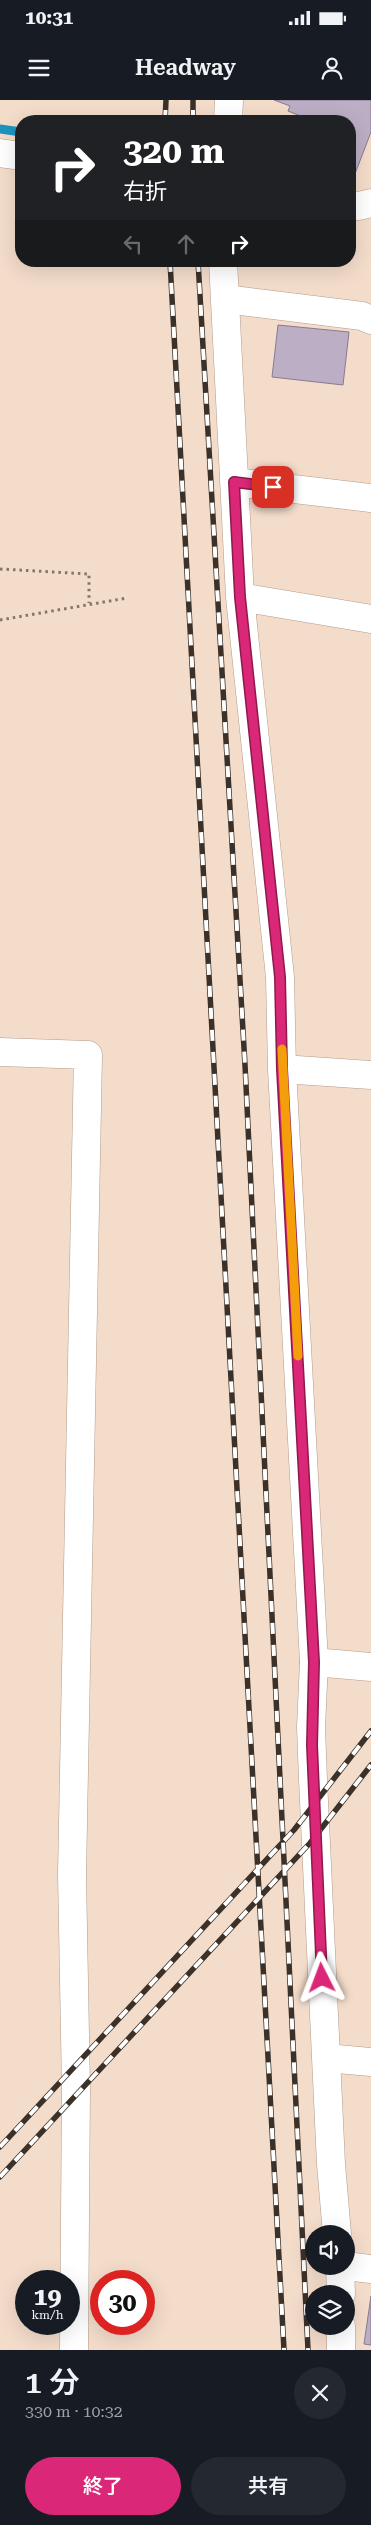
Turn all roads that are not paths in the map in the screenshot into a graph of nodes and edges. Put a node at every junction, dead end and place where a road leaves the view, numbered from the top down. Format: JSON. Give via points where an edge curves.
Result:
{"nodes":[{"id":1,"x":229,"y":100,"type":"edge"},
{"id":2,"x":228,"y":115,"type":"edge"},
{"id":3,"x":0,"y":153,"type":"edge"},
{"id":4,"x":15,"y":155,"type":"edge"},
{"id":5,"x":371,"y":203,"type":"edge"},
{"id":6,"x":356,"y":206,"type":"edge"},
{"id":7,"x":223,"y":267,"type":"edge"},
{"id":8,"x":225,"y":299,"type":"junction"},
{"id":9,"x":371,"y":320,"type":"edge"},
{"id":10,"x":234,"y":482,"type":"junction"},
{"id":11,"x":371,"y":498,"type":"edge"},
{"id":12,"x":240,"y":597,"type":"junction"},
{"id":13,"x":371,"y":619,"type":"edge"},
{"id":14,"x":0,"y":1052,"type":"edge"},
{"id":15,"x":282,"y":1069,"type":"junction"},
{"id":16,"x":371,"y":1075,"type":"edge"},
{"id":17,"x":314,"y":1662,"type":"junction"},
{"id":18,"x":371,"y":1667,"type":"edge"},
{"id":19,"x":326,"y":2058,"type":"junction"},
{"id":20,"x":371,"y":2062,"type":"edge"},
{"id":21,"x":336,"y":2225,"type":"edge"},
{"id":22,"x":355,"y":2267,"type":"edge"},
{"id":23,"x":371,"y":2269,"type":"edge"},
{"id":24,"x":341,"y":2335,"type":"edge"},
{"id":25,"x":74,"y":2350,"type":"edge"},
{"id":26,"x":342,"y":2350,"type":"edge"}],
"edges":[{"from":1,"to":2,"type":"street"},
{"from":3,"to":4,"type":"street"},
{"from":5,"to":6,"type":"street"},
{"from":7,"to":8,"type":"street"},
{"from":8,"to":9,"type":"street","via":[[362,316]]},
{"from":8,"to":10,"type":"street"},
{"from":10,"to":11,"type":"street"},
{"from":10,"to":12,"type":"street"},
{"from":12,"to":13,"type":"street"},
{"from":12,"to":15,"type":"street","via":[[280,977]]},
{"from":14,"to":25,"type":"street","via":[[88,1055],[72,1874],[76,2089]]},
{"from":15,"to":16,"type":"street"},
{"from":15,"to":17,"type":"street"},
{"from":17,"to":18,"type":"street"},
{"from":17,"to":19,"type":"street","via":[[312,1780]]},
{"from":19,"to":20,"type":"street"},
{"from":19,"to":21,"type":"street"},
{"from":22,"to":23,"type":"street"},
{"from":24,"to":26,"type":"street"}]}
